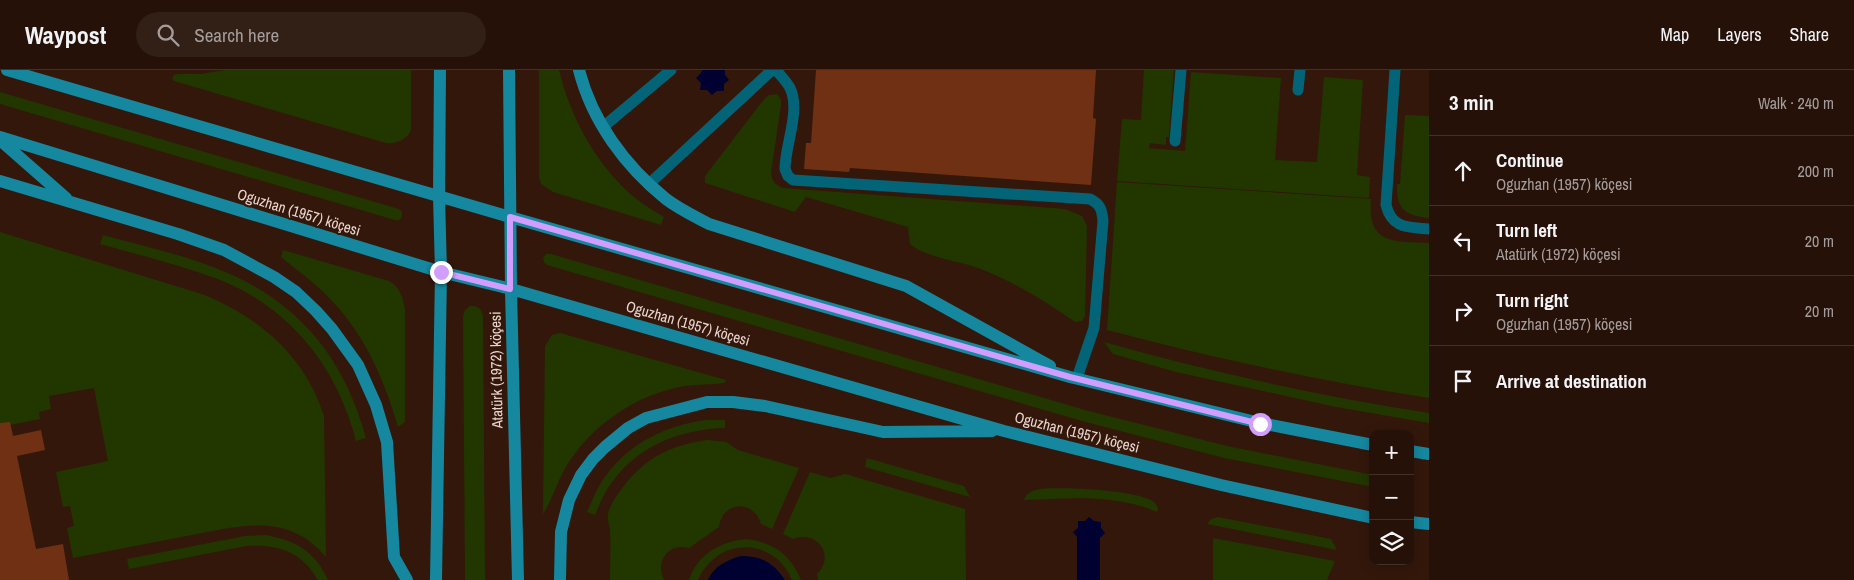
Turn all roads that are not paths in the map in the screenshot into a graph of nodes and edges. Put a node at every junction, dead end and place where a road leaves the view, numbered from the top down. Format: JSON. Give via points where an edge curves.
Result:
{"nodes":[{"id":1,"x":7,"y":70,"type":"edge"},
{"id":2,"x":440,"y":70,"type":"edge"},
{"id":3,"x":509,"y":70,"type":"edge"},
{"id":4,"x":578,"y":70,"type":"edge"},
{"id":5,"x":671,"y":70,"type":"edge"},
{"id":6,"x":772,"y":70,"type":"edge"},
{"id":7,"x":776,"y":70,"type":"edge"},
{"id":8,"x":1181,"y":70,"type":"edge"},
{"id":9,"x":1300,"y":70,"type":"edge"},
{"id":10,"x":1395,"y":70,"type":"edge"},
{"id":11,"x":1298,"y":90,"type":"dead end"},
{"id":12,"x":603,"y":127,"type":"junction"},
{"id":13,"x":0,"y":139,"type":"edge"},
{"id":14,"x":1175,"y":141,"type":"dead end"},
{"id":15,"x":0,"y":181,"type":"edge"},
{"id":16,"x":649,"y":184,"type":"junction"},
{"id":17,"x":439,"y":196,"type":"junction"},
{"id":18,"x":70,"y":202,"type":"junction"},
{"id":19,"x":510,"y":217,"type":"junction"},
{"id":20,"x":1429,"y":229,"type":"edge"},
{"id":21,"x":441,"y":272,"type":"junction"},
{"id":22,"x":510,"y":289,"type":"junction"},
{"id":23,"x":1073,"y":377,"type":"junction"},
{"id":24,"x":1004,"y":431,"type":"junction"},
{"id":25,"x":1369,"y":444,"type":"edge"},
{"id":26,"x":1414,"y":452,"type":"edge"},
{"id":27,"x":1429,"y":454,"type":"edge"},
{"id":28,"x":1369,"y":517,"type":"edge"},
{"id":29,"x":1414,"y":522,"type":"edge"},
{"id":30,"x":1429,"y":524,"type":"edge"},
{"id":31,"x":407,"y":580,"type":"edge"},
{"id":32,"x":436,"y":580,"type":"edge"},
{"id":33,"x":518,"y":580,"type":"edge"},
{"id":34,"x":560,"y":580,"type":"edge"}],
"edges":[{"from":1,"to":17,"type":"main road"},
{"from":2,"to":17,"type":"main road"},
{"from":3,"to":19,"type":"main road","name":"Atatürk (1972) köçesi"},
{"from":4,"to":12,"type":"main road","via":[[588,100]]},
{"from":5,"to":12,"type":"lane"},
{"from":6,"to":16,"type":"lane"},
{"from":7,"to":23,"type":"lane","via":[[794,97],[785,162],[788,176],[793,180],[1090,199],[1098,203],[1102,221],[1096,316],[1091,337]]},
{"from":8,"to":14,"type":"lane"},
{"from":9,"to":11,"type":"lane"},
{"from":10,"to":20,"type":"lane","via":[[1386,205],[1390,216],[1400,226]]},
{"from":12,"to":16,"type":"main road","via":[[637,174]]},
{"from":13,"to":18,"type":"main road"},
{"from":13,"to":21,"type":"main road","name":"Oguzhan (1957) köçesi"},
{"from":15,"to":18,"type":"main road"},
{"from":16,"to":23,"type":"main road","via":[[666,199],[709,224],[906,286]]},
{"from":17,"to":19,"type":"main road"},
{"from":17,"to":21,"type":"main road"},
{"from":18,"to":31,"type":"main road","via":[[178,234],[232,254],[296,292],[332,329],[370,388],[382,425],[387,442],[394,557]]},
{"from":19,"to":22,"type":"main road","name":"Atatürk (1972) köçesi"},
{"from":19,"to":23,"type":"main road"},
{"from":21,"to":22,"type":"main road","name":"Oguzhan (1957) köçesi"},
{"from":21,"to":32,"type":"main road"},
{"from":22,"to":24,"type":"main road","name":"Oguzhan (1957) köçesi"},
{"from":22,"to":33,"type":"main road","name":"Atatürk (1972) köçesi"},
{"from":23,"to":25,"type":"main road","via":[[1260,424]]},
{"from":24,"to":28,"type":"main road","name":"Oguzhan (1957) köçesi","via":[[1221,485]]},
{"from":24,"to":34,"type":"main road","via":[[883,432],[734,402],[708,402],[646,418],[605,447],[581,475],[569,500],[561,532]]},
{"from":26,"to":27,"type":"main road"},
{"from":29,"to":30,"type":"main road"}]}
